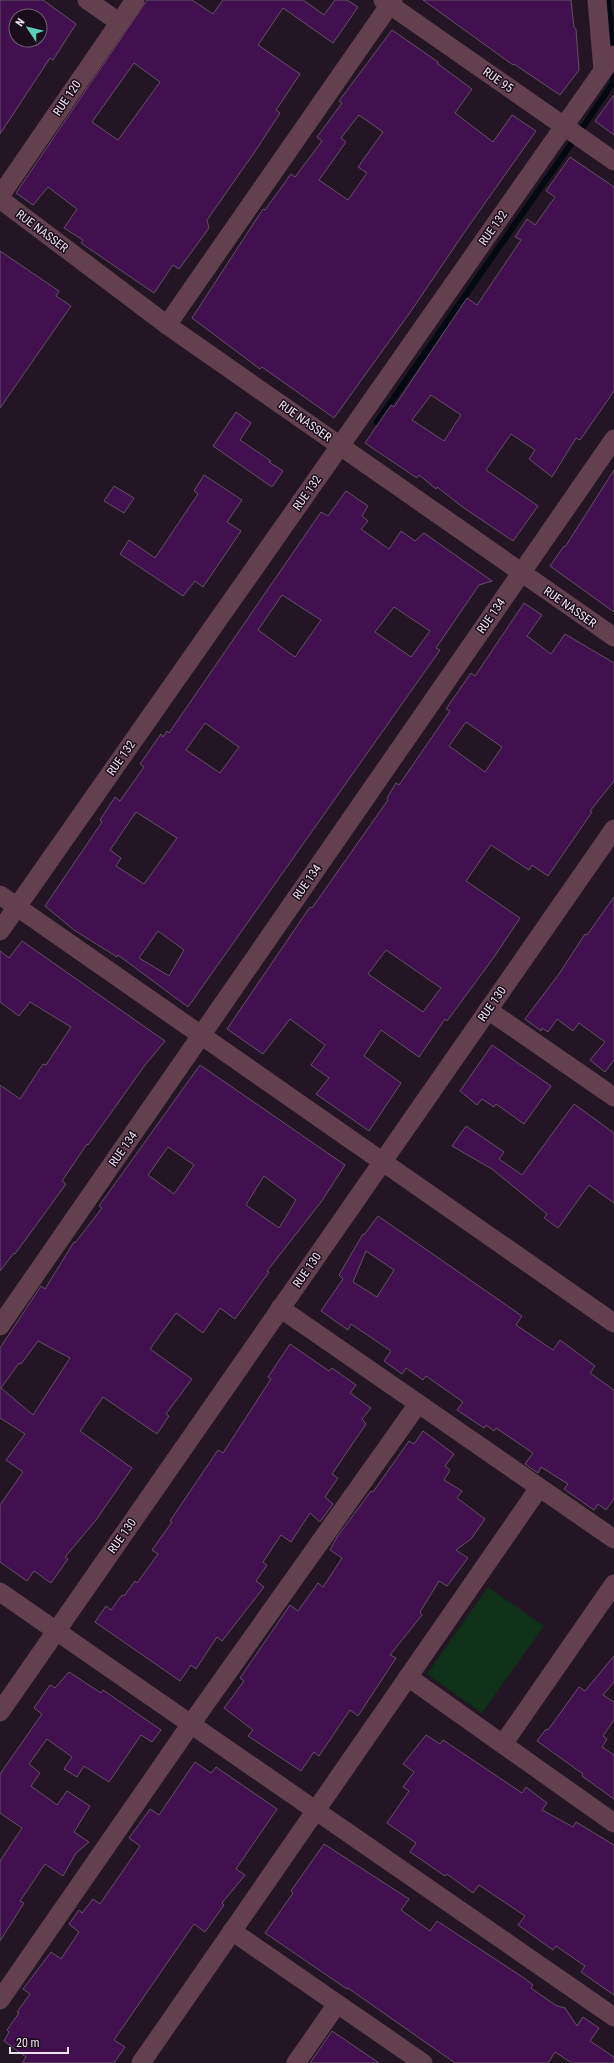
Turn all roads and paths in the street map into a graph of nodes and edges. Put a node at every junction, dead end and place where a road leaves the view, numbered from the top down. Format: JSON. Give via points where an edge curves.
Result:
{"nodes":[{"id":1,"x":87,"y":0,"type":"edge"},
{"id":2,"x":135,"y":0,"type":"edge"},
{"id":3,"x":596,"y":0,"type":"edge"},
{"id":4,"x":388,"y":2,"type":"edge"},
{"id":5,"x":119,"y":22,"type":"junction"},
{"id":6,"x":609,"y":63,"type":"edge"},
{"id":7,"x":564,"y":126,"type":"junction"},
{"id":8,"x":614,"y":161,"type":"edge"},
{"id":9,"x":0,"y":198,"type":"edge"},
{"id":10,"x":167,"y":325,"type":"junction"},
{"id":11,"x":614,"y":439,"type":"edge"},
{"id":12,"x":340,"y":446,"type":"junction"},
{"id":13,"x":522,"y":572,"type":"junction"},
{"id":14,"x":614,"y":637,"type":"edge"},
{"id":15,"x":614,"y":829,"type":"edge"},
{"id":16,"x":0,"y":895,"type":"edge"},
{"id":17,"x":17,"y":907,"type":"junction"},
{"id":18,"x":0,"y":931,"type":"edge"},
{"id":19,"x":488,"y":1010,"type":"junction"},
{"id":20,"x":201,"y":1035,"type":"junction"},
{"id":21,"x":614,"y":1097,"type":"edge"},
{"id":22,"x":382,"y":1161,"type":"junction"},
{"id":23,"x":280,"y":1308,"type":"junction"},
{"id":24,"x":614,"y":1323,"type":"edge"},
{"id":25,"x":0,"y":1326,"type":"edge"},
{"id":26,"x":418,"y":1404,"type":"junction"},
{"id":27,"x":539,"y":1488,"type":"junction"},
{"id":28,"x":614,"y":1540,"type":"edge"},
{"id":29,"x":614,"y":1584,"type":"edge"},
{"id":30,"x":0,"y":1592,"type":"edge"},
{"id":31,"x":56,"y":1631,"type":"junction"},
{"id":32,"x":408,"y":1677,"type":"junction"},
{"id":33,"x":0,"y":1712,"type":"edge"},
{"id":34,"x":191,"y":1724,"type":"junction"},
{"id":35,"x":503,"y":1744,"type":"junction"},
{"id":36,"x":315,"y":1811,"type":"junction"},
{"id":37,"x":614,"y":1823,"type":"edge"},
{"id":38,"x":232,"y":1931,"type":"junction"},
{"id":39,"x":0,"y":2000,"type":"edge"},
{"id":40,"x":337,"y":2004,"type":"junction"},
{"id":41,"x":614,"y":2017,"type":"edge"},
{"id":42,"x":140,"y":2063,"type":"edge"},
{"id":43,"x":296,"y":2063,"type":"edge"},
{"id":44,"x":423,"y":2063,"type":"edge"}],
"edges":[{"from":1,"to":5,"type":"street"},
{"from":2,"to":5,"type":"street","name":"RUE 120"},
{"from":3,"to":6,"type":"street"},
{"from":4,"to":7,"type":"street","name":"RUE 95"},
{"from":4,"to":10,"type":"street"},
{"from":5,"to":9,"type":"street","name":"RUE 120"},
{"from":6,"to":7,"type":"street","name":"RUE 132"},
{"from":7,"to":8,"type":"street","name":"RUE 95"},
{"from":7,"to":12,"type":"street","name":"RUE 132"},
{"from":9,"to":10,"type":"street","name":"RUE NASSER"},
{"from":10,"to":12,"type":"street","name":"RUE NASSER"},
{"from":11,"to":13,"type":"street","name":"RUE 134"},
{"from":12,"to":13,"type":"street","name":"RUE NASSER"},
{"from":12,"to":17,"type":"street","name":"RUE 132"},
{"from":13,"to":14,"type":"street","name":"RUE NASSER"},
{"from":13,"to":20,"type":"street","name":"RUE 134"},
{"from":15,"to":19,"type":"street","name":"RUE 130"},
{"from":16,"to":17,"type":"street"},
{"from":17,"to":18,"type":"street","name":"RUE 132"},
{"from":17,"to":20,"type":"street"},
{"from":19,"to":21,"type":"street"},
{"from":19,"to":22,"type":"street","name":"RUE 130"},
{"from":20,"to":22,"type":"street"},
{"from":20,"to":25,"type":"street","name":"RUE 134"},
{"from":22,"to":23,"type":"street","name":"RUE 130"},
{"from":22,"to":24,"type":"street"},
{"from":23,"to":26,"type":"street"},
{"from":23,"to":31,"type":"street","name":"RUE 130"},
{"from":26,"to":27,"type":"street"},
{"from":26,"to":34,"type":"street"},
{"from":27,"to":28,"type":"street"},
{"from":27,"to":32,"type":"street"},
{"from":29,"to":35,"type":"street"},
{"from":30,"to":31,"type":"street"},
{"from":31,"to":33,"type":"street","name":"RUE 130"},
{"from":31,"to":34,"type":"street"},
{"from":32,"to":35,"type":"street"},
{"from":32,"to":36,"type":"street"},
{"from":34,"to":36,"type":"street"},
{"from":34,"to":39,"type":"street"},
{"from":35,"to":37,"type":"street"},
{"from":36,"to":38,"type":"street"},
{"from":36,"to":41,"type":"street"},
{"from":38,"to":40,"type":"street"},
{"from":38,"to":42,"type":"street"},
{"from":40,"to":43,"type":"street"},
{"from":40,"to":44,"type":"street"}]}
